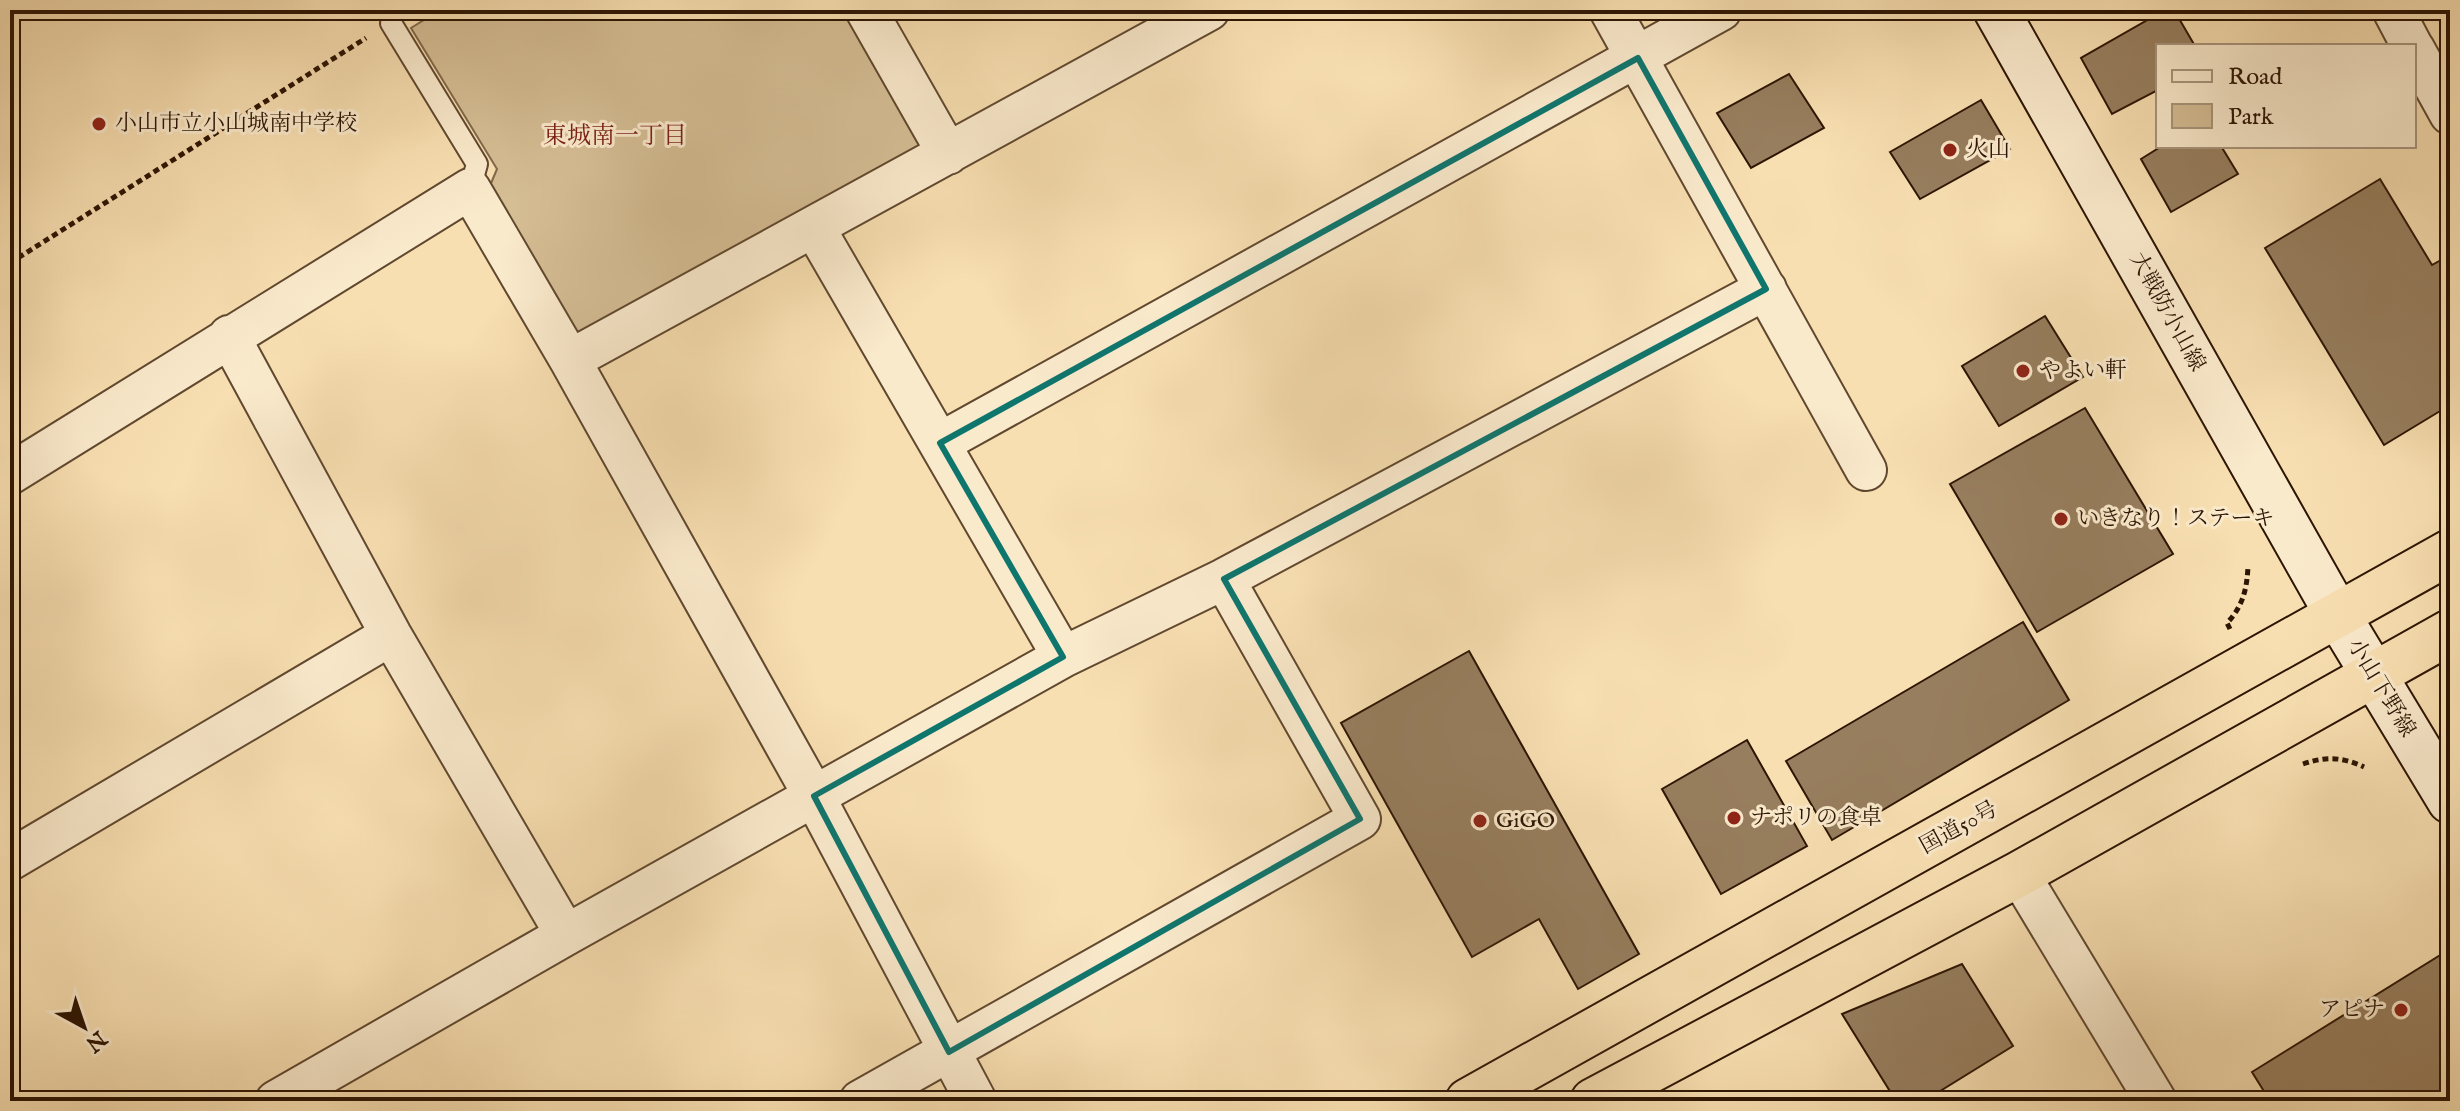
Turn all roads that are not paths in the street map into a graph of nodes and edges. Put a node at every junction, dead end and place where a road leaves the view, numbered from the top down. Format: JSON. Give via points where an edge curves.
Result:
{"nodes":[{"id":1,"x":866,"y":10,"type":"edge"},
{"id":2,"x":1209,"y":10,"type":"edge"},
{"id":3,"x":1610,"y":10,"type":"edge"},
{"id":4,"x":1721,"y":10,"type":"edge"},
{"id":5,"x":1996,"y":10,"type":"edge"},
{"id":6,"x":2393,"y":10,"type":"edge"},
{"id":7,"x":391,"y":23,"type":"road end"},
{"id":8,"x":2411,"y":44,"type":"edge"},
{"id":9,"x":2416,"y":52,"type":"edge"},
{"id":10,"x":1638,"y":58,"type":"junction"},
{"id":11,"x":2450,"y":114,"type":"edge"},
{"id":12,"x":948,"y":154,"type":"junction"},
{"id":13,"x":470,"y":189,"type":"junction"},
{"id":14,"x":814,"y":227,"type":"junction"},
{"id":15,"x":1766,"y":289,"type":"junction"},
{"id":16,"x":229,"y":336,"type":"junction"},
{"id":17,"x":570,"y":360,"type":"junction"},
{"id":18,"x":940,"y":443,"type":"junction"},
{"id":19,"x":1866,"y":470,"type":"dead end"},
{"id":20,"x":10,"y":474,"type":"edge"},
{"id":21,"x":2450,"y":552,"type":"edge"},
{"id":22,"x":1224,"y":579,"type":"junction"},
{"id":23,"x":2337,"y":614,"type":"junction"},
{"id":24,"x":2450,"y":632,"type":"edge"},
{"id":25,"x":391,"y":635,"type":"junction"},
{"id":26,"x":1063,"y":657,"type":"junction"},
{"id":27,"x":2373,"y":675,"type":"junction"},
{"id":28,"x":814,"y":796,"type":"junction"},
{"id":29,"x":2450,"y":801,"type":"edge"},
{"id":30,"x":10,"y":860,"type":"edge"},
{"id":31,"x":2019,"y":874,"type":"junction"},
{"id":32,"x":566,"y":935,"type":"junction"},
{"id":33,"x":949,"y":1052,"type":"junction"},
{"id":34,"x":276,"y":1101,"type":"edge"},
{"id":35,"x":860,"y":1101,"type":"edge"},
{"id":36,"x":976,"y":1101,"type":"edge"},
{"id":37,"x":1468,"y":1101,"type":"edge"},
{"id":38,"x":1593,"y":1101,"type":"edge"},
{"id":39,"x":2156,"y":1101,"type":"edge"}],
"edges":[{"from":1,"to":12,"type":"street"},
{"from":2,"to":12,"type":"street"},
{"from":3,"to":10,"type":"street"},
{"from":4,"to":10,"type":"street"},
{"from":5,"to":23,"type":"main road","name":"大戦防小山線"},
{"from":6,"to":8,"type":"street"},
{"from":7,"to":13,"type":"lane","via":[[477,164]]},
{"from":9,"to":11,"type":"street"},
{"from":10,"to":15,"type":"street"},
{"from":10,"to":18,"type":"street"},
{"from":12,"to":14,"type":"street"},
{"from":13,"to":16,"type":"street"},
{"from":13,"to":17,"type":"street"},
{"from":14,"to":17,"type":"street"},
{"from":14,"to":18,"type":"street"},
{"from":15,"to":19,"type":"street"},
{"from":15,"to":22,"type":"street"},
{"from":16,"to":20,"type":"street"},
{"from":16,"to":25,"type":"street"},
{"from":17,"to":28,"type":"street"},
{"from":18,"to":26,"type":"street"},
{"from":21,"to":23,"type":"highway","name":"国道50号"},
{"from":22,"to":26,"type":"street"},
{"from":22,"to":33,"type":"street","via":[[1360,819]]},
{"from":23,"to":27,"type":"main road","name":"小山下野線"},
{"from":23,"to":37,"type":"highway","name":"国道50号"},
{"from":24,"to":27,"type":"highway"},
{"from":25,"to":30,"type":"street"},
{"from":25,"to":32,"type":"street"},
{"from":26,"to":28,"type":"street"},
{"from":27,"to":29,"type":"main road","name":"小山下野線"},
{"from":27,"to":31,"type":"highway"},
{"from":28,"to":32,"type":"street"},
{"from":28,"to":33,"type":"street"},
{"from":31,"to":38,"type":"highway"},
{"from":31,"to":39,"type":"street"},
{"from":32,"to":34,"type":"street"},
{"from":33,"to":35,"type":"street"},
{"from":33,"to":36,"type":"street"}]}
